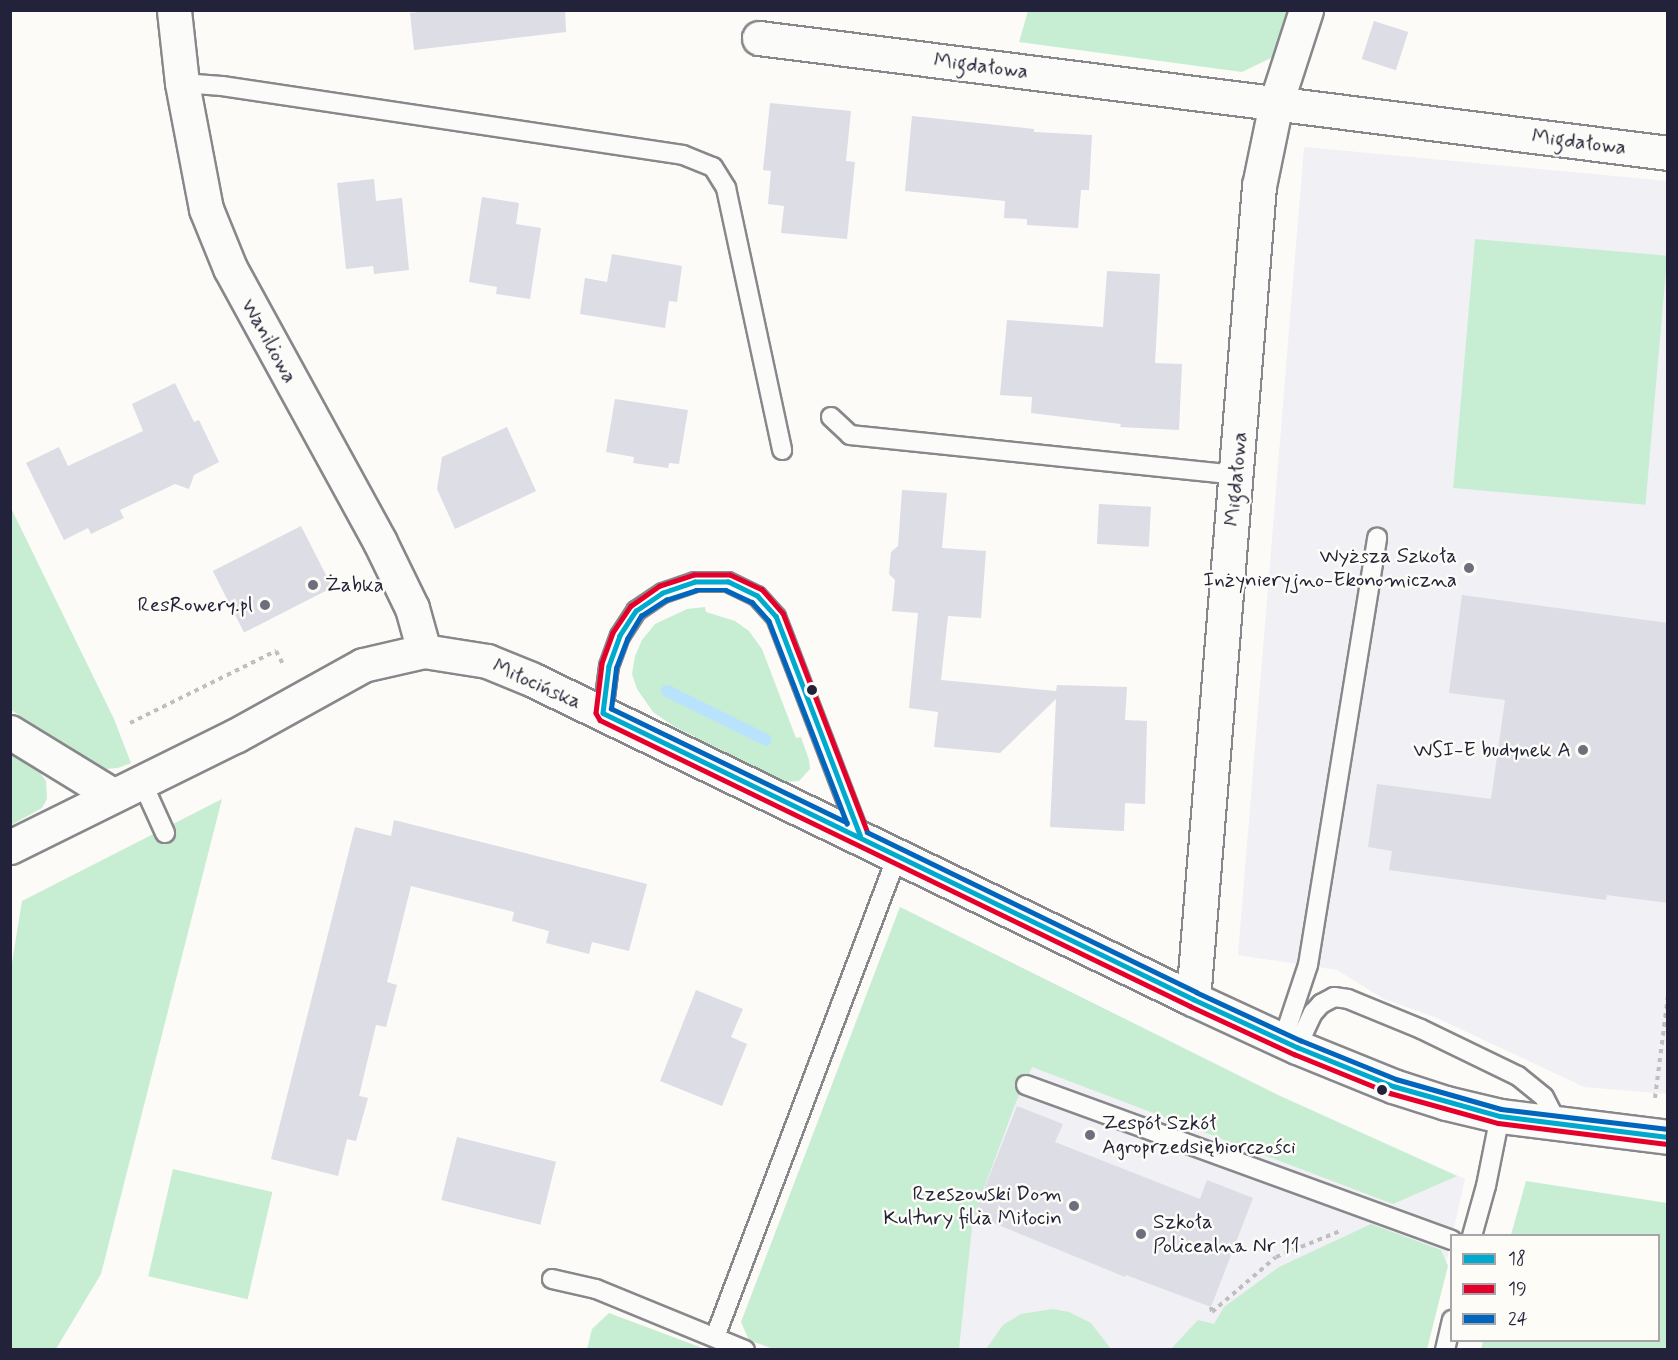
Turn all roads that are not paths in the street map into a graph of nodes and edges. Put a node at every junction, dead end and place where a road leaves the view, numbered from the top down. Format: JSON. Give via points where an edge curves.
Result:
{"nodes":[{"id":1,"x":174,"y":10,"type":"edge"},
{"id":2,"x":1306,"y":10,"type":"edge"},
{"id":3,"x":759,"y":38,"type":"dead end"},
{"id":4,"x":182,"y":84,"type":"junction"},
{"id":5,"x":1276,"y":104,"type":"junction"},
{"id":6,"x":1668,"y":153,"type":"edge"},
{"id":7,"x":831,"y":417,"type":"dead end"},
{"id":8,"x":782,"y":450,"type":"dead end"},
{"id":9,"x":1236,"y":475,"type":"junction"},
{"id":10,"x":1377,"y":538,"type":"dead end"},
{"id":11,"x":424,"y":651,"type":"junction"},
{"id":12,"x":603,"y":713,"type":"junction"},
{"id":13,"x":10,"y":732,"type":"edge"},
{"id":14,"x":128,"y":789,"type":"junction"},
{"id":15,"x":165,"y":833,"type":"dead end"},
{"id":16,"x":860,"y":836,"type":"junction"},
{"id":17,"x":10,"y":847,"type":"edge"},
{"id":18,"x":898,"y":854,"type":"junction"},
{"id":19,"x":1193,"y":999,"type":"junction"},
{"id":20,"x":1290,"y":1044,"type":"junction"},
{"id":21,"x":1026,"y":1085,"type":"dead end"},
{"id":22,"x":1500,"y":1116,"type":"junction"},
{"id":23,"x":1661,"y":1122,"type":"edge"},
{"id":24,"x":1558,"y":1125,"type":"junction"},
{"id":25,"x":1473,"y":1234,"type":"edge"},
{"id":26,"x":1450,"y":1239,"type":"edge"},
{"id":27,"x":552,"y":1279,"type":"dead end"},
{"id":28,"x":1450,"y":1329,"type":"edge"},
{"id":29,"x":714,"y":1338,"type":"junction"},
{"id":30,"x":745,"y":1350,"type":"edge"},
{"id":31,"x":1445,"y":1350,"type":"edge"}],
"edges":[{"from":1,"to":4,"type":"street","name":"Waniliowa"},
{"from":2,"to":5,"type":"street","name":"Migdałowa"},
{"from":3,"to":5,"type":"street","name":"Migdałowa"},
{"from":4,"to":8,"type":"lane","via":[[222,86],[683,155],[713,167],[726,188]]},
{"from":4,"to":11,"type":"street","name":"Waniliowa","via":[[206,209],[230,268],[380,542],[412,608]]},
{"from":5,"to":6,"type":"street","name":"Migdałowa"},
{"from":5,"to":9,"type":"street","name":"Migdałowa","via":[[1259,186]]},
{"from":7,"to":9,"type":"lane","via":[[850,435]]},
{"from":9,"to":19,"type":"street","name":"Migdałowa"},
{"from":10,"to":20,"type":"lane","via":[[1308,965]]},
{"from":11,"to":12,"type":"street","name":"Miłocińska","via":[[487,661]]},
{"from":11,"to":14,"type":"street","name":"Miłocińska","via":[[363,665],[235,736]]},
{"from":12,"to":16,"type":"street","name":"Miłocińska"},
{"from":12,"to":16,"type":"lane","via":[[609,666],[620,636],[636,611],[663,593],[695,582],[728,582],[757,596],[776,617]]},
{"from":13,"to":14,"type":"street"},
{"from":14,"to":15,"type":"lane"},
{"from":14,"to":17,"type":"street","name":"Miłocińska"},
{"from":16,"to":18,"type":"street","name":"Miłocińska"},
{"from":18,"to":19,"type":"street","name":"Miłocińska"},
{"from":18,"to":29,"type":"lane"},
{"from":19,"to":20,"type":"street","name":"Miłocińska"},
{"from":20,"to":22,"type":"street","name":"Miłocińska","via":[[1393,1086]]},
{"from":20,"to":24,"type":"lane","via":[[1321,1004],[1334,998],[1348,999],[1518,1076],[1544,1097]]},
{"from":21,"to":26,"type":"lane"},
{"from":22,"to":24,"type":"street","name":"Miłocińska"},
{"from":22,"to":25,"type":"lane"},
{"from":23,"to":24,"type":"street","name":"Miłocińska"},
{"from":27,"to":29,"type":"lane","via":[[597,1289]]},
{"from":28,"to":31,"type":"lane"},
{"from":29,"to":30,"type":"lane"}]}
